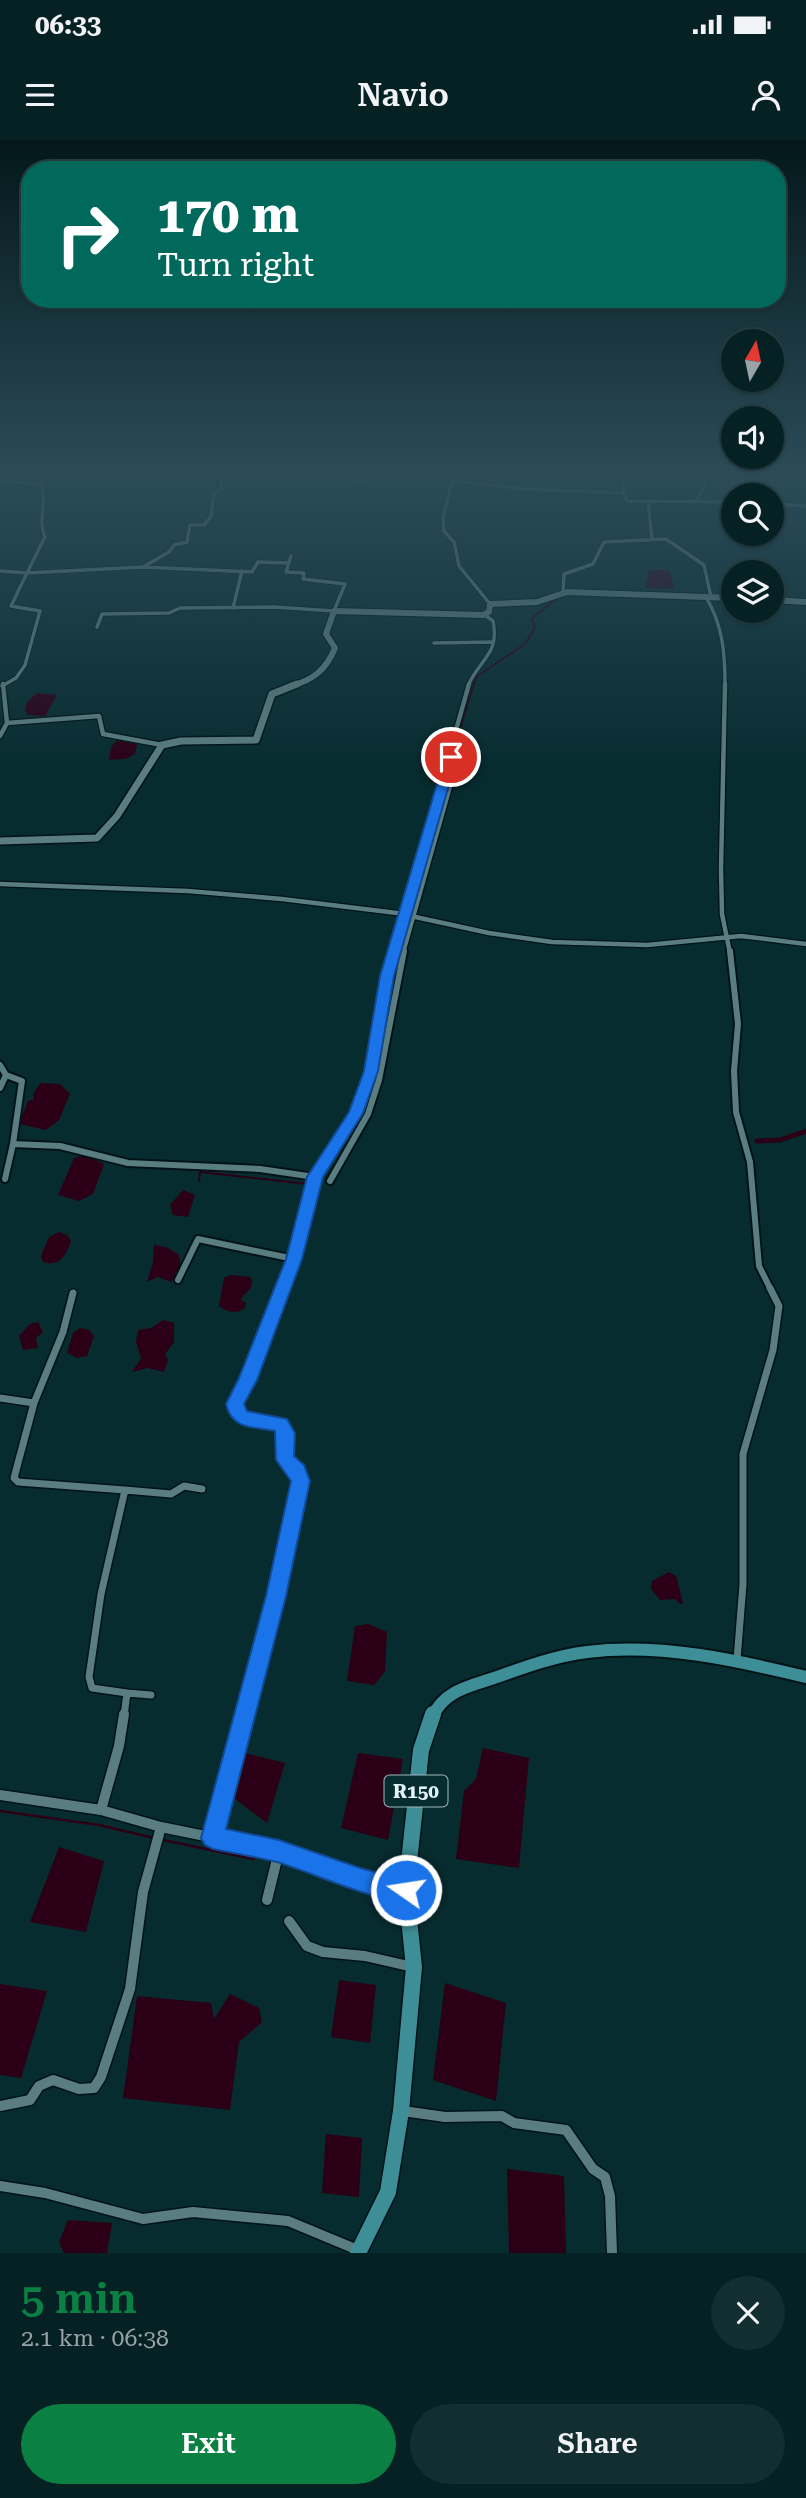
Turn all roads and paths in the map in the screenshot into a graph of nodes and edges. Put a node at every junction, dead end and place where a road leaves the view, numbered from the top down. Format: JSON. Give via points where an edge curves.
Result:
{"nodes":[{"id":1,"x":22,"y":573,"type":"edge"},
{"id":2,"x":27,"y":573,"type":"junction"},
{"id":3,"x":35,"y":573,"type":"edge"},
{"id":4,"x":242,"y":573,"type":"edge"},
{"id":5,"x":297,"y":573,"type":"edge"},
{"id":6,"x":465,"y":573,"type":"edge"},
{"id":7,"x":566,"y":573,"type":"edge"},
{"id":8,"x":705,"y":573,"type":"edge"},
{"id":9,"x":563,"y":592,"type":"junction"},
{"id":10,"x":708,"y":598,"type":"junction"},
{"id":11,"x":721,"y":598,"type":"edge"},
{"id":12,"x":784,"y":601,"type":"edge"},
{"id":13,"x":806,"y":602,"type":"edge"},
{"id":14,"x":490,"y":604,"type":"junction"},
{"id":15,"x":233,"y":608,"type":"junction"},
{"id":16,"x":334,"y":611,"type":"junction"},
{"id":17,"x":485,"y":615,"type":"junction"},
{"id":18,"x":97,"y":626,"type":"dead end"},
{"id":19,"x":434,"y":642,"type":"dead end"},
{"id":20,"x":492,"y":642,"type":"junction"},
{"id":21,"x":7,"y":723,"type":"junction"},
{"id":22,"x":0,"y":736,"type":"edge"},
{"id":23,"x":162,"y":745,"type":"junction"},
{"id":24,"x":452,"y":757,"type":"junction"},
{"id":25,"x":0,"y":841,"type":"edge"},
{"id":26,"x":0,"y":884,"type":"edge"},
{"id":27,"x":408,"y":915,"type":"junction"},
{"id":28,"x":728,"y":937,"type":"junction"},
{"id":29,"x":806,"y":943,"type":"edge"},
{"id":30,"x":0,"y":1065,"type":"edge"},
{"id":31,"x":6,"y":1075,"type":"junction"},
{"id":32,"x":0,"y":1088,"type":"edge"},
{"id":33,"x":13,"y":1144,"type":"junction"},
{"id":34,"x":5,"y":1179,"type":"dead end"},
{"id":35,"x":314,"y":1181,"type":"junction"},
{"id":36,"x":330,"y":1181,"type":"dead end"},
{"id":37,"x":294,"y":1259,"type":"junction"},
{"id":38,"x":178,"y":1280,"type":"dead end"},
{"id":39,"x":73,"y":1293,"type":"dead end"},
{"id":40,"x":0,"y":1398,"type":"edge"},
{"id":41,"x":34,"y":1403,"type":"junction"},
{"id":42,"x":202,"y":1489,"type":"dead end"},
{"id":43,"x":125,"y":1490,"type":"junction"},
{"id":44,"x":737,"y":1660,"type":"junction"},
{"id":45,"x":806,"y":1677,"type":"edge"},
{"id":46,"x":127,"y":1693,"type":"junction"},
{"id":47,"x":151,"y":1695,"type":"dead end"},
{"id":48,"x":0,"y":1795,"type":"edge"},
{"id":49,"x":101,"y":1810,"type":"junction"},
{"id":50,"x":159,"y":1833,"type":"junction"},
{"id":51,"x":213,"y":1838,"type":"junction"},
{"id":52,"x":279,"y":1851,"type":"junction"},
{"id":53,"x":406,"y":1890,"type":"junction"},
{"id":54,"x":267,"y":1900,"type":"dead end"},
{"id":55,"x":289,"y":1922,"type":"dead end"},
{"id":56,"x":414,"y":1967,"type":"junction"},
{"id":57,"x":0,"y":2106,"type":"edge"},
{"id":58,"x":401,"y":2111,"type":"junction"},
{"id":59,"x":0,"y":2186,"type":"edge"},
{"id":60,"x":360,"y":2252,"type":"edge"},
{"id":61,"x":612,"y":2253,"type":"edge"}],
"edges":[{"from":1,"to":2,"type":"street"},
{"from":2,"to":3,"type":"street"},
{"from":2,"to":21,"type":"street","via":[[11,606],[40,611],[38,631],[20,672],[2,685]]},
{"from":4,"to":15,"type":"street"},
{"from":5,"to":16,"type":"street","via":[[304,573],[303,579],[345,584]]},
{"from":6,"to":14,"type":"street"},
{"from":7,"to":9,"type":"street"},
{"from":8,"to":10,"type":"street"},
{"from":9,"to":10,"type":"main road"},
{"from":9,"to":14,"type":"main road","via":[[537,602]]},
{"from":10,"to":11,"type":"main road"},
{"from":10,"to":28,"type":"street","via":[[724,640],[721,869],[722,914]]},
{"from":12,"to":13,"type":"main road"},
{"from":14,"to":17,"type":"main road"},
{"from":15,"to":16,"type":"street"},
{"from":15,"to":18,"type":"street","via":[[104,614]]},
{"from":16,"to":17,"type":"main road"},
{"from":16,"to":23,"type":"main road","via":[[326,634],[335,648],[331,660],[318,669],[313,680],[272,694],[256,740]]},
{"from":17,"to":20,"type":"street","via":[[494,626]]},
{"from":19,"to":20,"type":"street"},
{"from":20,"to":24,"type":"street","via":[[491,654],[475,668],[468,687]]},
{"from":21,"to":22,"type":"street"},
{"from":21,"to":23,"type":"street","via":[[99,716],[103,734]]},
{"from":23,"to":25,"type":"main road","via":[[102,835]]},
{"from":24,"to":27,"type":"street"},
{"from":24,"to":27,"type":"street"},
{"from":26,"to":27,"type":"street","via":[[188,891]]},
{"from":27,"to":28,"type":"street","via":[[552,942],[647,945]]},
{"from":27,"to":35,"type":"street","via":[[387,976],[371,1071],[356,1113]]},
{"from":27,"to":36,"type":"street","via":[[379,1080],[368,1114]]},
{"from":28,"to":29,"type":"street"},
{"from":28,"to":44,"type":"street","via":[[738,1024],[736,1112],[750,1162],[759,1266],[779,1306],[773,1350],[743,1454],[743,1584]]},
{"from":30,"to":31,"type":"street"},
{"from":31,"to":32,"type":"street"},
{"from":31,"to":33,"type":"street","via":[[22,1081]]},
{"from":33,"to":34,"type":"street"},
{"from":33,"to":35,"type":"street","via":[[60,1146],[128,1163],[251,1169]]},
{"from":35,"to":37,"type":"street"},
{"from":37,"to":38,"type":"street","via":[[198,1239]]},
{"from":37,"to":51,"type":"street","via":[[235,1404],[242,1418],[281,1425],[286,1433],[285,1460],[298,1471],[301,1481]]},
{"from":39,"to":41,"type":"street","via":[[63,1332]]},
{"from":40,"to":41,"type":"street"},
{"from":41,"to":43,"type":"street","via":[[15,1481]]},
{"from":42,"to":43,"type":"street","via":[[184,1486],[173,1494]]},
{"from":43,"to":46,"type":"street","via":[[87,1676],[92,1688]]},
{"from":44,"to":45,"type":"main road","number":"R150"},
{"from":44,"to":53,"type":"main road","number":"R150","via":[[586,1652],[544,1661],[448,1695],[434,1712],[421,1750]]},
{"from":46,"to":47,"type":"street"},
{"from":46,"to":49,"type":"street","via":[[119,1746]]},
{"from":48,"to":49,"type":"street"},
{"from":49,"to":50,"type":"street"},
{"from":50,"to":51,"type":"street"},
{"from":50,"to":57,"type":"street","via":[[141,1902],[130,1989],[101,2077],[94,2088],[79,2089],[53,2080],[39,2086],[30,2100]]},
{"from":51,"to":52,"type":"street"},
{"from":52,"to":53,"type":"street","via":[[360,1880]]},
{"from":52,"to":54,"type":"street"},
{"from":53,"to":56,"type":"main road","number":"R150"},
{"from":55,"to":56,"type":"street","via":[[307,1947]]},
{"from":56,"to":58,"type":"main road","number":"R150"},
{"from":58,"to":60,"type":"main road","number":"R150","via":[[388,2192]]},
{"from":58,"to":61,"type":"street","via":[[445,2117],[502,2116],[525,2125],[566,2130],[593,2169],[605,2177]]},
{"from":59,"to":60,"type":"street","via":[[143,2219],[158,2212],[186,2211],[289,2221]]}]}
